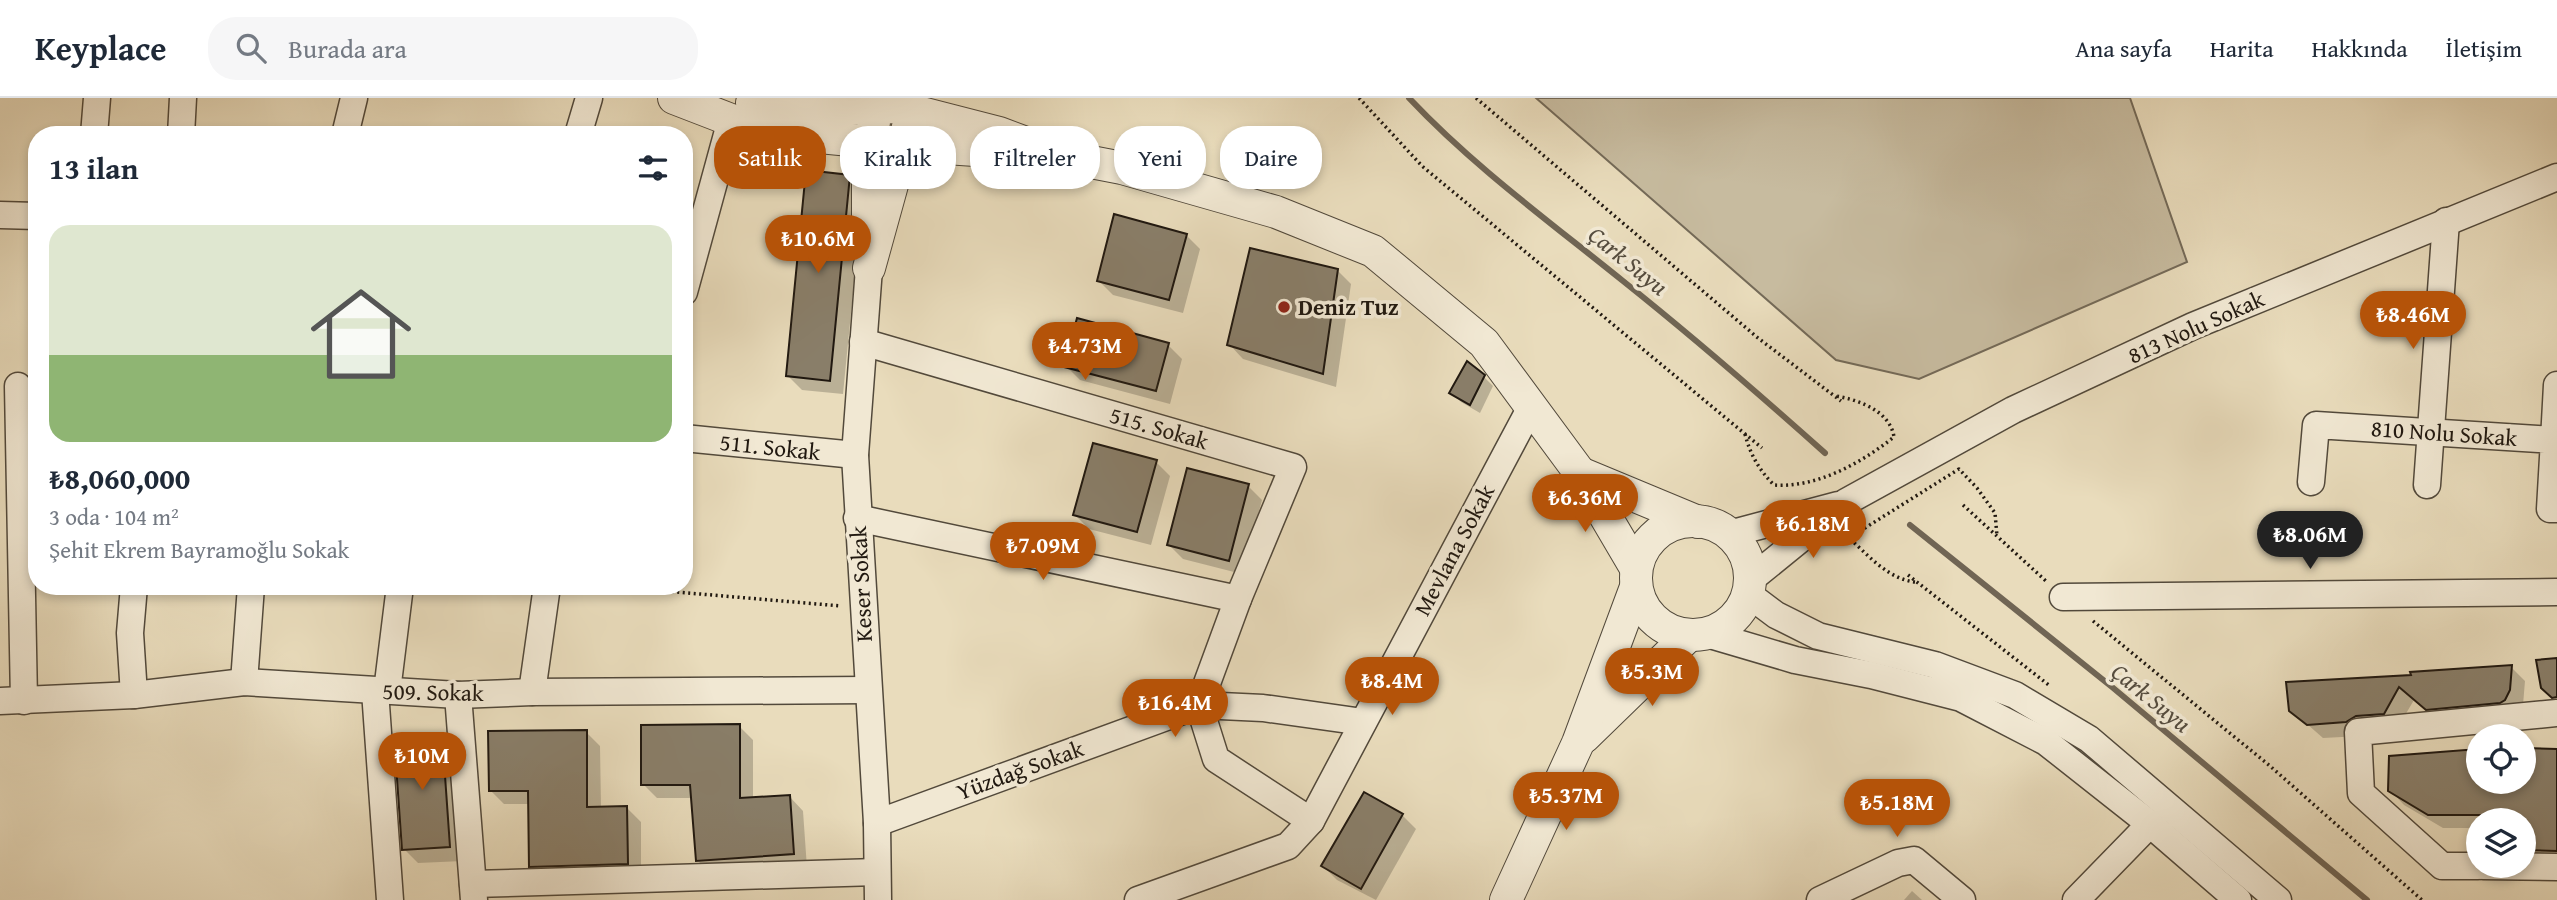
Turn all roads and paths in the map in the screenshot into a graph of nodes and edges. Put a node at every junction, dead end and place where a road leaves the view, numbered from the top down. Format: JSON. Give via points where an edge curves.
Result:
{"nodes":[{"id":1,"x":97,"y":98,"type":"edge"},
{"id":2,"x":183,"y":98,"type":"edge"},
{"id":3,"x":354,"y":98,"type":"edge"},
{"id":4,"x":589,"y":98,"type":"edge"},
{"id":5,"x":674,"y":98,"type":"edge"},
{"id":6,"x":1359,"y":98,"type":"edge"},
{"id":7,"x":1476,"y":98,"type":"edge"},
{"id":8,"x":902,"y":104,"type":"edge"},
{"id":9,"x":731,"y":109,"type":"edge"},
{"id":10,"x":95,"y":126,"type":"edge"},
{"id":11,"x":181,"y":126,"type":"edge"},
{"id":12,"x":347,"y":126,"type":"edge"},
{"id":13,"x":581,"y":126,"type":"edge"},
{"id":14,"x":873,"y":126,"type":"edge"},
{"id":15,"x":902,"y":126,"type":"edge"},
{"id":16,"x":976,"y":126,"type":"edge"},
{"id":17,"x":840,"y":139,"type":"edge"},
{"id":18,"x":1100,"y":164,"type":"edge"},
{"id":19,"x":2557,"y":177,"type":"edge"},
{"id":20,"x":868,"y":189,"type":"edge"},
{"id":21,"x":890,"y":189,"type":"edge"},
{"id":22,"x":0,"y":215,"type":"edge"},
{"id":23,"x":28,"y":216,"type":"edge"},
{"id":24,"x":2446,"y":221,"type":"junction"},
{"id":25,"x":693,"y":257,"type":"edge"},
{"id":26,"x":869,"y":268,"type":"junction"},
{"id":27,"x":863,"y":342,"type":"junction"},
{"id":28,"x":2557,"y":385,"type":"edge"},
{"id":29,"x":18,"y":386,"type":"edge"},
{"id":30,"x":1834,"y":396,"type":"junction"},
{"id":31,"x":1841,"y":401,"type":"dead end"},
{"id":32,"x":1531,"y":405,"type":"junction"},
{"id":33,"x":1745,"y":432,"type":"junction"},
{"id":34,"x":2430,"y":432,"type":"junction"},
{"id":35,"x":693,"y":439,"type":"edge"},
{"id":36,"x":2554,"y":440,"type":"junction"},
{"id":37,"x":1762,"y":448,"type":"dead end"},
{"id":38,"x":855,"y":455,"type":"junction"},
{"id":39,"x":1580,"y":473,"type":"junction"},
{"id":40,"x":2311,"y":482,"type":"dead end"},
{"id":41,"x":2427,"y":485,"type":"dead end"},
{"id":42,"x":1846,"y":502,"type":"junction"},
{"id":43,"x":1963,"y":505,"type":"dead end"},
{"id":44,"x":2557,"y":509,"type":"edge"},
{"id":45,"x":857,"y":518,"type":"junction"},
{"id":46,"x":1698,"y":522,"type":"junction"},
{"id":47,"x":1729,"y":534,"type":"junction"},
{"id":48,"x":1997,"y":536,"type":"junction"},
{"id":49,"x":1636,"y":578,"type":"junction"},
{"id":50,"x":1917,"y":582,"type":"dead end"},
{"id":51,"x":1749,"y":587,"type":"junction"},
{"id":52,"x":2557,"y":592,"type":"edge"},
{"id":53,"x":693,"y":593,"type":"edge"},
{"id":54,"x":133,"y":595,"type":"edge"},
{"id":55,"x":250,"y":595,"type":"edge"},
{"id":56,"x":398,"y":595,"type":"edge"},
{"id":57,"x":546,"y":595,"type":"edge"},
{"id":58,"x":2063,"y":597,"type":"junction"},
{"id":59,"x":1238,"y":599,"type":"junction"},
{"id":60,"x":863,"y":608,"type":"junction"},
{"id":61,"x":1698,"y":635,"type":"junction"},
{"id":62,"x":244,"y":682,"type":"junction"},
{"id":63,"x":867,"y":690,"type":"junction"},
{"id":64,"x":381,"y":691,"type":"junction"},
{"id":65,"x":532,"y":692,"type":"junction"},
{"id":66,"x":134,"y":695,"type":"junction"},
{"id":67,"x":458,"y":695,"type":"junction"},
{"id":68,"x":12,"y":701,"type":"edge"},
{"id":69,"x":1199,"y":705,"type":"junction"},
{"id":70,"x":2557,"y":713,"type":"edge"},
{"id":71,"x":1363,"y":722,"type":"junction"},
{"id":72,"x":1578,"y":743,"type":"junction"},
{"id":73,"x":1311,"y":821,"type":"junction"},
{"id":74,"x":877,"y":823,"type":"junction"},
{"id":75,"x":2150,"y":824,"type":"junction"},
{"id":76,"x":2466,"y":866,"type":"edge"},
{"id":77,"x":2536,"y":867,"type":"edge"},
{"id":78,"x":2557,"y":867,"type":"edge"},
{"id":79,"x":877,"y":872,"type":"junction"},
{"id":80,"x":473,"y":892,"type":"edge"},
{"id":81,"x":1155,"y":897,"type":"edge"},
{"id":82,"x":390,"y":900,"type":"edge"},
{"id":83,"x":878,"y":900,"type":"edge"},
{"id":84,"x":1506,"y":900,"type":"edge"},
{"id":85,"x":1820,"y":900,"type":"edge"},
{"id":86,"x":1962,"y":900,"type":"edge"},
{"id":87,"x":2076,"y":900,"type":"edge"},
{"id":88,"x":2238,"y":900,"type":"edge"},
{"id":89,"x":2278,"y":900,"type":"edge"},
{"id":90,"x":2422,"y":900,"type":"edge"}],
"edges":[{"from":1,"to":10,"type":"street"},
{"from":2,"to":11,"type":"street"},
{"from":3,"to":12,"type":"street"},
{"from":4,"to":13,"type":"street"},
{"from":5,"to":9,"type":"street"},
{"from":6,"to":33,"type":"path","via":[[1422,166]]},
{"from":7,"to":30,"type":"path","via":[[1758,338]]},
{"from":8,"to":9,"type":"street","via":[[800,111],[762,106]]},
{"from":8,"to":14,"type":"street"},
{"from":8,"to":15,"type":"street"},
{"from":8,"to":16,"type":"street"},
{"from":9,"to":17,"type":"street","via":[[810,136]]},
{"from":9,"to":25,"type":"street"},
{"from":18,"to":32,"type":"street","via":[[1276,212],[1373,251],[1485,342]]},
{"from":19,"to":24,"type":"street","name":"813 Nolu Sokak"},
{"from":20,"to":26,"type":"street"},
{"from":21,"to":26,"type":"street"},
{"from":22,"to":23,"type":"street"},
{"from":24,"to":34,"type":"street"},
{"from":24,"to":42,"type":"street","name":"813 Nolu Sokak","via":[[2193,326],[2013,410]]},
{"from":26,"to":27,"type":"street","name":"Keser Sokak"},
{"from":27,"to":38,"type":"street","name":"Keser Sokak"},
{"from":27,"to":59,"type":"street","name":"515. Sokak","via":[[1293,467]]},
{"from":28,"to":36,"type":"street"},
{"from":29,"to":68,"type":"street"},
{"from":30,"to":31,"type":"path"},
{"from":30,"to":33,"type":"path","via":[[1856,399],[1880,413],[1895,437],[1821,480],[1793,486],[1774,485],[1762,473]]},
{"from":32,"to":39,"type":"street"},
{"from":32,"to":71,"type":"street","name":"Mevlana Sokak"},
{"from":33,"to":37,"type":"path"},
{"from":34,"to":36,"type":"street","name":"810 Nolu Sokak"},
{"from":34,"to":40,"type":"street","name":"810 Nolu Sokak","via":[[2316,425]]},
{"from":34,"to":41,"type":"street"},
{"from":35,"to":38,"type":"street","name":"511. Sokak"},
{"from":36,"to":44,"type":"street","via":[[2550,509]]},
{"from":38,"to":45,"type":"street","name":"Keser Sokak"},
{"from":39,"to":46,"type":"street"},
{"from":39,"to":49,"type":"street"},
{"from":42,"to":47,"type":"street"},
{"from":42,"to":51,"type":"street"},
{"from":43,"to":48,"type":"path"},
{"from":45,"to":59,"type":"street"},
{"from":45,"to":60,"type":"street","name":"Keser Sokak"},
{"from":46,"to":47,"type":"street"},
{"from":46,"to":49,"type":"street","via":[[1681,523],[1651,539]]},
{"from":47,"to":51,"type":"street","via":[[1748,563]]},
{"from":48,"to":50,"type":"path","via":[[1994,513],[1959,469],[1849,538],[1884,569]]},
{"from":48,"to":58,"type":"path"},
{"from":49,"to":61,"type":"street","via":[[1642,606],[1654,620],[1670,631]]},
{"from":49,"to":72,"type":"street"},
{"from":51,"to":61,"type":"street","via":[[1740,611],[1725,625]]},
{"from":51,"to":89,"type":"street","via":[[1776,615],[1818,636],[1935,665],[2015,695],[2088,740]]},
{"from":52,"to":58,"type":"street"},
{"from":53,"to":60,"type":"path"},
{"from":54,"to":66,"type":"street","via":[[130,633]]},
{"from":55,"to":62,"type":"street"},
{"from":56,"to":64,"type":"street"},
{"from":57,"to":65,"type":"street"},
{"from":58,"to":90,"type":"path","via":[[2270,766]]},
{"from":59,"to":69,"type":"street"},
{"from":60,"to":63,"type":"street","name":"Keser Sokak"},
{"from":61,"to":72,"type":"street"},
{"from":61,"to":75,"type":"street","via":[[1961,698],[2046,742]]},
{"from":62,"to":64,"type":"street","name":"509. Sokak"},
{"from":62,"to":66,"type":"street","name":"509. Sokak"},
{"from":63,"to":65,"type":"street","name":"509. Sokak"},
{"from":63,"to":74,"type":"street","name":"Keser Sokak"},
{"from":64,"to":67,"type":"street","name":"509. Sokak"},
{"from":64,"to":82,"type":"street"},
{"from":65,"to":67,"type":"street","name":"509. Sokak"},
{"from":66,"to":68,"type":"street","name":"509. Sokak"},
{"from":67,"to":80,"type":"street"},
{"from":69,"to":71,"type":"street","via":[[1263,708]]},
{"from":69,"to":73,"type":"street","via":[[1216,759]]},
{"from":69,"to":74,"type":"street","name":"Yüzdağ Sokak"},
{"from":70,"to":76,"type":"street","via":[[2358,732],[2361,793],[2442,866]]},
{"from":71,"to":73,"type":"street","name":"Mevlana Sokak"},
{"from":72,"to":84,"type":"street"},
{"from":73,"to":81,"type":"street","name":"Mevlana Sokak","via":[[1288,846]]},
{"from":74,"to":79,"type":"street","name":"Keser Sokak"},
{"from":75,"to":87,"type":"street"},
{"from":75,"to":88,"type":"street"},
{"from":77,"to":78,"type":"street"},
{"from":79,"to":80,"type":"street"},
{"from":79,"to":83,"type":"street","name":"Keser Sokak"},
{"from":85,"to":86,"type":"street","via":[[1898,863],[1914,860]]}]}
